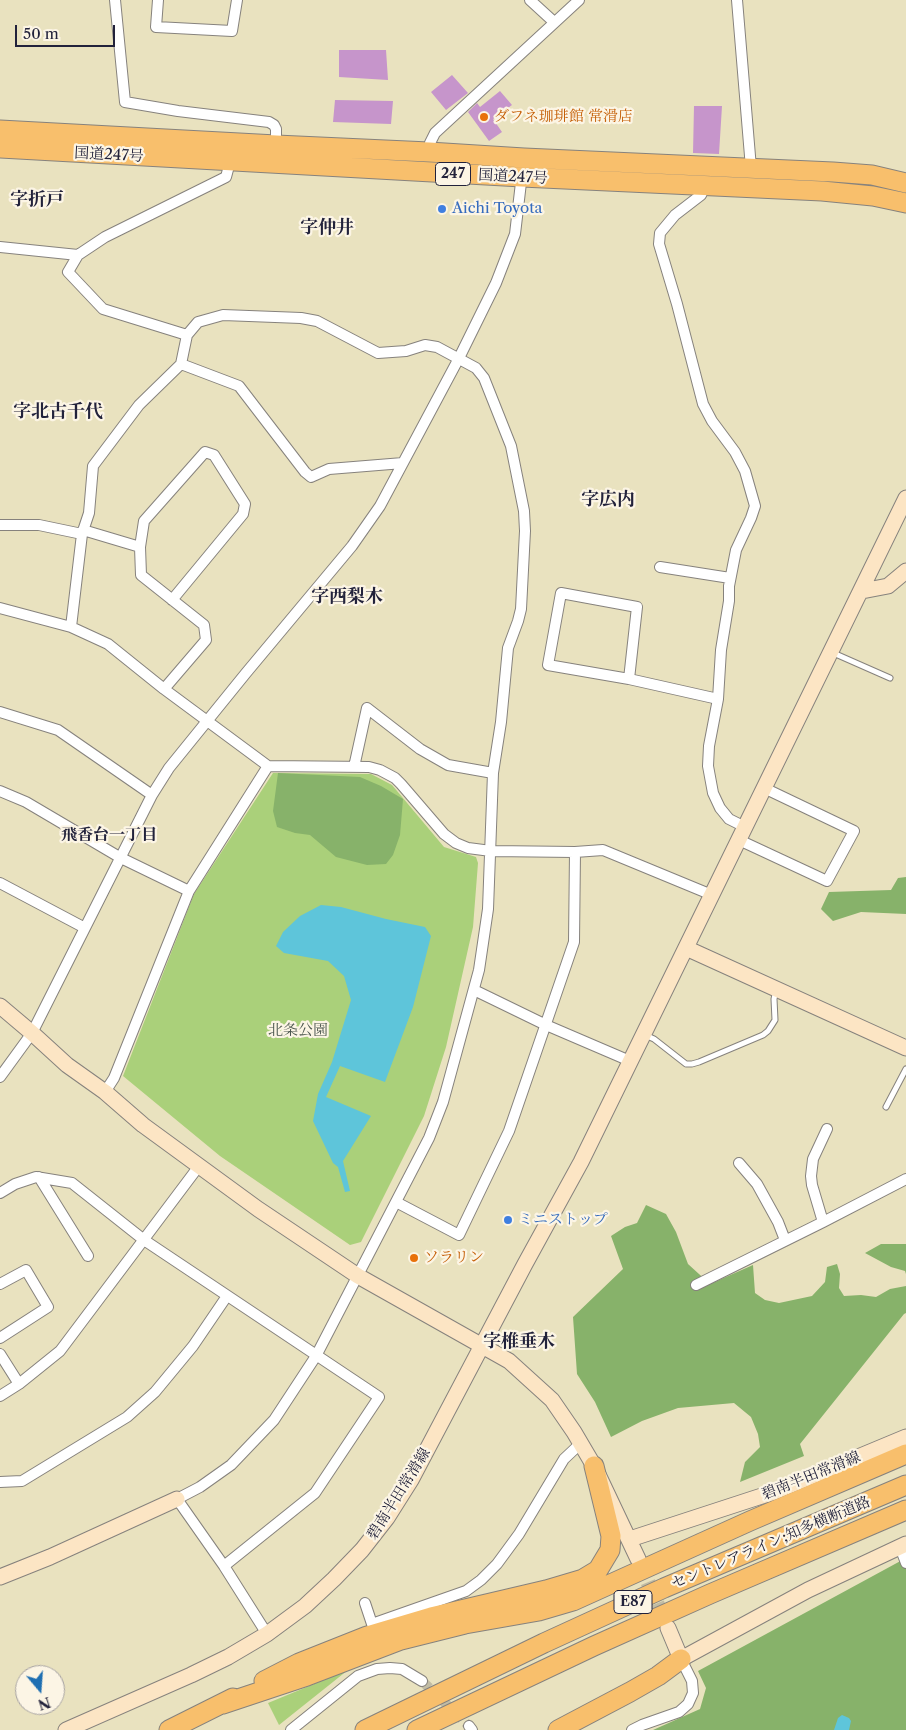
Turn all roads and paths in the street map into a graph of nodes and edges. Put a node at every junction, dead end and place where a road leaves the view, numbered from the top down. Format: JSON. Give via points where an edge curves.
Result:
{"nodes":[{"id":1,"x":115,"y":0,"type":"edge"},
{"id":2,"x":158,"y":0,"type":"edge"},
{"id":3,"x":237,"y":0,"type":"edge"},
{"id":4,"x":530,"y":0,"type":"edge"},
{"id":5,"x":579,"y":0,"type":"edge"},
{"id":6,"x":737,"y":0,"type":"edge"},
{"id":7,"x":554,"y":22,"type":"junction"},
{"id":8,"x":0,"y":130,"type":"edge"},
{"id":9,"x":276,"y":145,"type":"junction"},
{"id":10,"x":0,"y":148,"type":"edge"},
{"id":11,"x":429,"y":152,"type":"junction"},
{"id":12,"x":524,"y":158,"type":"junction"},
{"id":13,"x":230,"y":162,"type":"junction"},
{"id":14,"x":751,"y":168,"type":"junction"},
{"id":15,"x":522,"y":177,"type":"junction"},
{"id":16,"x":906,"y":182,"type":"edge"},
{"id":17,"x":705,"y":186,"type":"junction"},
{"id":18,"x":906,"y":203,"type":"edge"},
{"id":19,"x":0,"y":247,"type":"edge"},
{"id":20,"x":78,"y":255,"type":"junction"},
{"id":21,"x":188,"y":335,"type":"junction"},
{"id":22,"x":459,"y":358,"type":"junction"},
{"id":23,"x":180,"y":364,"type":"junction"},
{"id":24,"x":402,"y":463,"type":"junction"},
{"id":25,"x":906,"y":498,"type":"edge"},
{"id":26,"x":0,"y":525,"type":"edge"},
{"id":27,"x":82,"y":532,"type":"junction"},
{"id":28,"x":140,"y":547,"type":"junction"},
{"id":29,"x":660,"y":567,"type":"dead end"},
{"id":30,"x":906,"y":571,"type":"edge"},
{"id":31,"x":730,"y":578,"type":"junction"},
{"id":32,"x":862,"y":591,"type":"junction"},
{"id":33,"x":172,"y":600,"type":"junction"},
{"id":34,"x":0,"y":608,"type":"edge"},
{"id":35,"x":71,"y":627,"type":"junction"},
{"id":36,"x":831,"y":652,"type":"junction"},
{"id":37,"x":890,"y":678,"type":"dead end"},
{"id":38,"x":629,"y":679,"type":"junction"},
{"id":39,"x":164,"y":689,"type":"junction"},
{"id":40,"x":718,"y":699,"type":"junction"},
{"id":41,"x":0,"y":712,"type":"edge"},
{"id":42,"x":208,"y":721,"type":"junction"},
{"id":43,"x":268,"y":766,"type":"junction"},
{"id":44,"x":354,"y":767,"type":"junction"},
{"id":45,"x":493,"y":772,"type":"junction"},
{"id":46,"x":764,"y":788,"type":"junction"},
{"id":47,"x":0,"y":791,"type":"edge"},
{"id":48,"x":152,"y":795,"type":"junction"},
{"id":49,"x":742,"y":833,"type":"junction"},
{"id":50,"x":491,"y":852,"type":"junction"},
{"id":51,"x":575,"y":852,"type":"junction"},
{"id":52,"x":121,"y":858,"type":"junction"},
{"id":53,"x":0,"y":883,"type":"edge"},
{"id":54,"x":189,"y":891,"type":"junction"},
{"id":55,"x":712,"y":895,"type":"junction"},
{"id":56,"x":85,"y":928,"type":"junction"},
{"id":57,"x":686,"y":948,"type":"junction"},
{"id":58,"x":776,"y":989,"type":"junction"},
{"id":59,"x":474,"y":990,"type":"junction"},
{"id":60,"x":0,"y":1006,"type":"edge"},
{"id":61,"x":546,"y":1025,"type":"junction"},
{"id":62,"x":32,"y":1033,"type":"junction"},
{"id":63,"x":644,"y":1034,"type":"junction"},
{"id":64,"x":906,"y":1048,"type":"edge"},
{"id":65,"x":630,"y":1061,"type":"junction"},
{"id":66,"x":906,"y":1069,"type":"edge"},
{"id":67,"x":0,"y":1076,"type":"edge"},
{"id":68,"x":105,"y":1092,"type":"junction"},
{"id":69,"x":886,"y":1107,"type":"dead end"},
{"id":70,"x":827,"y":1129,"type":"dead end"},
{"id":71,"x":739,"y":1163,"type":"dead end"},
{"id":72,"x":199,"y":1166,"type":"junction"},
{"id":73,"x":38,"y":1177,"type":"junction"},
{"id":74,"x":906,"y":1179,"type":"edge"},
{"id":75,"x":0,"y":1193,"type":"edge"},
{"id":76,"x":396,"y":1202,"type":"junction"},
{"id":77,"x":823,"y":1222,"type":"junction"},
{"id":78,"x":144,"y":1240,"type":"junction"},
{"id":79,"x":785,"y":1240,"type":"junction"},
{"id":80,"x":88,"y":1256,"type":"dead end"},
{"id":81,"x":358,"y":1276,"type":"junction"},
{"id":82,"x":0,"y":1284,"type":"edge"},
{"id":83,"x":696,"y":1285,"type":"dead end"},
{"id":84,"x":227,"y":1296,"type":"junction"},
{"id":85,"x":0,"y":1338,"type":"edge"},
{"id":86,"x":483,"y":1346,"type":"junction"},
{"id":87,"x":0,"y":1354,"type":"edge"},
{"id":88,"x":316,"y":1356,"type":"junction"},
{"id":89,"x":20,"y":1384,"type":"junction"},
{"id":90,"x":0,"y":1396,"type":"edge"},
{"id":91,"x":906,"y":1437,"type":"edge"},
{"id":92,"x":581,"y":1444,"type":"junction"},
{"id":93,"x":906,"y":1454,"type":"edge"},
{"id":94,"x":594,"y":1466,"type":"junction"},
{"id":95,"x":0,"y":1482,"type":"edge"},
{"id":96,"x":906,"y":1485,"type":"edge"},
{"id":97,"x":177,"y":1499,"type":"junction"},
{"id":98,"x":906,"y":1510,"type":"edge"},
{"id":99,"x":630,"y":1539,"type":"junction"},
{"id":100,"x":903,"y":1545,"type":"edge"},
{"id":101,"x":638,"y":1559,"type":"tunnel mouth"},
{"id":102,"x":906,"y":1563,"type":"edge"},
{"id":103,"x":224,"y":1566,"type":"junction"},
{"id":104,"x":0,"y":1577,"type":"edge"},
{"id":105,"x":365,"y":1602,"type":"dead end"},
{"id":106,"x":668,"y":1628,"type":"tunnel mouth"},
{"id":107,"x":267,"y":1634,"type":"junction"},
{"id":108,"x":681,"y":1659,"type":"junction"},
{"id":109,"x":422,"y":1681,"type":"tunnel mouth"},
{"id":110,"x":223,"y":1704,"type":"junction"},
{"id":111,"x":66,"y":1730,"type":"edge"},
{"id":112,"x":169,"y":1730,"type":"edge"},
{"id":113,"x":291,"y":1730,"type":"edge"},
{"id":114,"x":365,"y":1730,"type":"edge"},
{"id":115,"x":417,"y":1730,"type":"edge"},
{"id":116,"x":558,"y":1730,"type":"edge"},
{"id":117,"x":632,"y":1730,"type":"edge"}],
"edges":[{"from":1,"to":9,"type":"street","via":[[125,102],[269,122],[276,130]]},
{"from":2,"to":3,"type":"street","via":[[156,26],[232,31]]},
{"from":4,"to":7,"type":"street"},
{"from":5,"to":7,"type":"street"},
{"from":6,"to":14,"type":"street"},
{"from":7,"to":11,"type":"street","via":[[435,133]]},
{"from":8,"to":9,"type":"highway","name":"国道247号","number":"247"},
{"from":9,"to":11,"type":"highway","name":"国道247号","number":"247"},
{"from":10,"to":13,"type":"highway","name":"国道247号","number":"247"},
{"from":11,"to":12,"type":"highway","name":"国道247号","number":"247"},
{"from":12,"to":14,"type":"highway","name":"国道247号","number":"247"},
{"from":12,"to":15,"type":"street"},
{"from":13,"to":15,"type":"highway","name":"国道247号","number":"247"},
{"from":13,"to":20,"type":"street","via":[[226,178],[105,237]]},
{"from":14,"to":16,"type":"highway","name":"国道247号","number":"247","via":[[872,175]]},
{"from":15,"to":17,"type":"highway","name":"国道247号","number":"247"},
{"from":15,"to":22,"type":"street","via":[[515,234],[496,283]]},
{"from":17,"to":18,"type":"highway","name":"国道247号","number":"247","via":[[822,191]]},
{"from":17,"to":31,"type":"street","via":[[701,195],[675,215],[660,233],[659,244],[703,404],[745,471],[755,506],[736,550]]},
{"from":19,"to":20,"type":"street"},
{"from":20,"to":21,"type":"street","via":[[68,272],[103,309]]},
{"from":21,"to":22,"type":"street","via":[[198,322],[223,315],[301,318],[317,321],[378,353],[406,351],[425,345]]},
{"from":21,"to":23,"type":"street"},
{"from":22,"to":24,"type":"street"},
{"from":22,"to":45,"type":"street","via":[[476,368],[484,378],[502,420],[511,446],[524,511],[521,609],[508,648]]},
{"from":23,"to":24,"type":"street","via":[[239,386],[311,477],[329,469]]},
{"from":23,"to":27,"type":"street","via":[[139,405],[93,466],[89,513]]},
{"from":24,"to":42,"type":"street","via":[[380,506],[352,546]]},
{"from":25,"to":32,"type":"street","name":"碧南半田常滑線"},
{"from":26,"to":27,"type":"street","via":[[39,525]]},
{"from":27,"to":28,"type":"street"},
{"from":27,"to":35,"type":"street"},
{"from":28,"to":33,"type":"street","via":[[141,575]]},
{"from":28,"to":33,"type":"street","via":[[144,521],[205,452],[214,455],[245,504],[243,514]]},
{"from":29,"to":31,"type":"street"},
{"from":30,"to":32,"type":"street","via":[[888,586]]},
{"from":31,"to":40,"type":"street"},
{"from":32,"to":36,"type":"street","name":"碧南半田常滑線"},
{"from":33,"to":39,"type":"street","via":[[204,625],[206,640]]},
{"from":34,"to":35,"type":"street"},
{"from":35,"to":39,"type":"street","via":[[108,644]]},
{"from":36,"to":37,"type":"lane"},
{"from":36,"to":46,"type":"street","name":"碧南半田常滑線"},
{"from":38,"to":38,"type":"street","via":[[548,665],[560,593],[637,607]]},
{"from":38,"to":40,"type":"street"},
{"from":39,"to":42,"type":"street"},
{"from":40,"to":49,"type":"street","via":[[709,746],[712,793],[720,808]]},
{"from":41,"to":48,"type":"street","via":[[58,730]]},
{"from":42,"to":43,"type":"street"},
{"from":42,"to":48,"type":"street"},
{"from":43,"to":44,"type":"street"},
{"from":43,"to":54,"type":"street"},
{"from":44,"to":45,"type":"street","via":[[367,708],[420,749],[448,765]]},
{"from":44,"to":50,"type":"street","via":[[380,770],[395,778],[444,834],[468,848]]},
{"from":45,"to":50,"type":"street"},
{"from":46,"to":49,"type":"street","name":"碧南半田常滑線"},
{"from":46,"to":49,"type":"street","via":[[854,831],[827,881]]},
{"from":47,"to":52,"type":"street","via":[[26,802]]},
{"from":48,"to":52,"type":"street"},
{"from":49,"to":55,"type":"street","name":"碧南半田常滑線"},
{"from":50,"to":51,"type":"street"},
{"from":50,"to":59,"type":"street","via":[[487,918]]},
{"from":51,"to":55,"type":"street","via":[[603,850]]},
{"from":51,"to":61,"type":"street","via":[[574,942]]},
{"from":52,"to":54,"type":"street"},
{"from":52,"to":56,"type":"street"},
{"from":53,"to":56,"type":"street"},
{"from":54,"to":68,"type":"street","via":[[114,1078]]},
{"from":55,"to":57,"type":"street","name":"碧南半田常滑線"},
{"from":56,"to":62,"type":"street"},
{"from":57,"to":58,"type":"street"},
{"from":57,"to":63,"type":"street","name":"碧南半田常滑線"},
{"from":58,"to":63,"type":"lane","via":[[775,1020],[768,1031],[699,1062],[686,1064]]},
{"from":58,"to":64,"type":"street"},
{"from":59,"to":61,"type":"street"},
{"from":59,"to":76,"type":"street","via":[[443,1102],[429,1138]]},
{"from":60,"to":62,"type":"street"},
{"from":61,"to":65,"type":"street"},
{"from":61,"to":76,"type":"street","via":[[509,1131],[458,1235]]},
{"from":62,"to":67,"type":"street"},
{"from":62,"to":68,"type":"street","via":[[67,1065]]},
{"from":63,"to":65,"type":"street","name":"碧南半田常滑線"},
{"from":65,"to":86,"type":"street","name":"碧南半田常滑線","via":[[581,1162]]},
{"from":66,"to":69,"type":"lane"},
{"from":68,"to":72,"type":"street"},
{"from":70,"to":77,"type":"street","via":[[813,1159],[811,1176]]},
{"from":71,"to":79,"type":"street","via":[[757,1184]]},
{"from":72,"to":78,"type":"street"},
{"from":72,"to":81,"type":"street","via":[[258,1210]]},
{"from":73,"to":75,"type":"street"},
{"from":73,"to":78,"type":"street","via":[[72,1183]]},
{"from":73,"to":80,"type":"street"},
{"from":74,"to":77,"type":"street"},
{"from":76,"to":81,"type":"street"},
{"from":77,"to":79,"type":"street"},
{"from":78,"to":84,"type":"street"},
{"from":78,"to":89,"type":"street","via":[[60,1351]]},
{"from":79,"to":83,"type":"street"},
{"from":81,"to":86,"type":"street"},
{"from":81,"to":88,"type":"street"},
{"from":82,"to":85,"type":"street","via":[[26,1270],[48,1307]]},
{"from":84,"to":88,"type":"street"},
{"from":84,"to":95,"type":"street","via":[[193,1346],[155,1392],[127,1416],[22,1481]]},
{"from":86,"to":92,"type":"street","via":[[509,1361],[552,1400]]},
{"from":86,"to":107,"type":"street","name":"碧南半田常滑線","via":[[387,1518],[334,1579]]},
{"from":87,"to":89,"type":"street"},
{"from":88,"to":97,"type":"street","via":[[274,1420],[231,1465]]},
{"from":88,"to":103,"type":"street","via":[[379,1397],[316,1493]]},
{"from":89,"to":90,"type":"street"},
{"from":91,"to":99,"type":"street","name":"碧南半田常滑線","via":[[774,1492]]},
{"from":92,"to":94,"type":"street"},
{"from":92,"to":105,"type":"street","via":[[564,1459],[497,1564],[466,1591],[372,1624]]},
{"from":93,"to":110,"type":"highway","via":[[572,1601],[401,1640]]},
{"from":94,"to":99,"type":"street"},
{"from":94,"to":110,"type":"highway","via":[[612,1536],[610,1550],[598,1570],[583,1579],[546,1590],[367,1636],[299,1663]]},
{"from":96,"to":114,"type":"highway","name":"セントレアライン;知多横断道路","number":"E87","via":[[664,1588]]},
{"from":97,"to":103,"type":"street"},
{"from":97,"to":104,"type":"street"},
{"from":98,"to":115,"type":"highway","name":"セントレアライン;知多横断道路","number":"E87","via":[[612,1638]]},
{"from":99,"to":101,"type":"street"},
{"from":100,"to":102,"type":"street"},
{"from":100,"to":108,"type":"street","via":[[808,1590]]},
{"from":103,"to":107,"type":"street"},
{"from":106,"to":108,"type":"street"},
{"from":107,"to":111,"type":"street","name":"碧南半田常滑線","via":[[191,1675]]},
{"from":108,"to":116,"type":"highway","via":[[658,1676]]},
{"from":108,"to":117,"type":"street","via":[[692,1681],[693,1693],[688,1704],[678,1712]]},
{"from":109,"to":113,"type":"street","via":[[402,1670],[390,1668],[358,1676]]},
{"from":110,"to":112,"type":"highway"}]}
